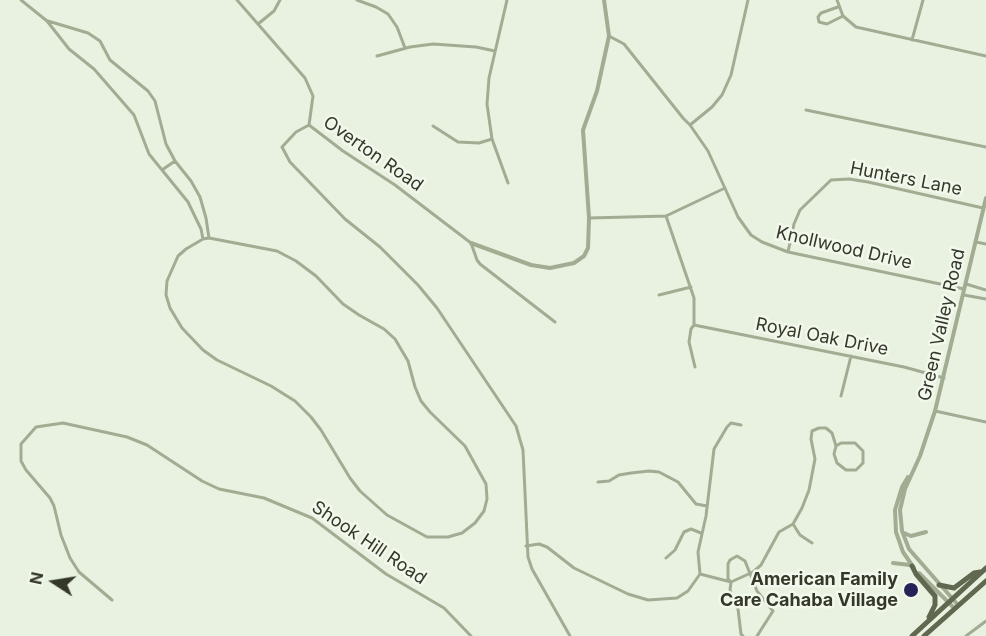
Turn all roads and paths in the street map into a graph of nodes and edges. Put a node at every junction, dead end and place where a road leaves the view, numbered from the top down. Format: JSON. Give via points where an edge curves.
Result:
{"nodes":[{"id":1,"x":21,"y":0,"type":"edge"},
{"id":2,"x":237,"y":0,"type":"edge"},
{"id":3,"x":280,"y":0,"type":"edge"},
{"id":4,"x":357,"y":0,"type":"edge"},
{"id":5,"x":507,"y":0,"type":"edge"},
{"id":6,"x":604,"y":0,"type":"edge"},
{"id":7,"x":747,"y":0,"type":"edge"},
{"id":8,"x":923,"y":0,"type":"edge"},
{"id":9,"x":837,"y":1,"type":"edge"},
{"id":10,"x":839,"y":6,"type":"junction"},
{"id":11,"x":843,"y":16,"type":"junction"},
{"id":12,"x":47,"y":21,"type":"junction"},
{"id":13,"x":258,"y":24,"type":"junction"},
{"id":14,"x":609,"y":36,"type":"junction"},
{"id":15,"x":912,"y":40,"type":"junction"},
{"id":16,"x":405,"y":48,"type":"junction"},
{"id":17,"x":495,"y":51,"type":"junction"},
{"id":18,"x":377,"y":56,"type":"dead end"},
{"id":19,"x":986,"y":56,"type":"edge"},
{"id":20,"x":806,"y":110,"type":"dead end"},
{"id":21,"x":309,"y":125,"type":"junction"},
{"id":22,"x":690,"y":125,"type":"junction"},
{"id":23,"x":433,"y":126,"type":"dead end"},
{"id":24,"x":492,"y":139,"type":"junction"},
{"id":25,"x":985,"y":149,"type":"edge"},
{"id":26,"x":175,"y":161,"type":"junction"},
{"id":27,"x":162,"y":170,"type":"junction"},
{"id":28,"x":508,"y":183,"type":"dead end"},
{"id":29,"x":726,"y":188,"type":"junction"},
{"id":30,"x":985,"y":203,"type":"edge"},
{"id":31,"x":666,"y":216,"type":"junction"},
{"id":32,"x":589,"y":218,"type":"junction"},
{"id":33,"x":209,"y":238,"type":"junction"},
{"id":34,"x":203,"y":239,"type":"junction"},
{"id":35,"x":976,"y":242,"type":"junction"},
{"id":36,"x":471,"y":243,"type":"junction"},
{"id":37,"x":986,"y":244,"type":"edge"},
{"id":38,"x":788,"y":252,"type":"junction"},
{"id":39,"x":690,"y":287,"type":"junction"},
{"id":40,"x":965,"y":290,"type":"junction"},
{"id":41,"x":986,"y":290,"type":"edge"},
{"id":42,"x":659,"y":295,"type":"dead end"},
{"id":43,"x":986,"y":299,"type":"edge"},
{"id":44,"x":555,"y":322,"type":"dead end"},
{"id":45,"x":694,"y":325,"type":"junction"},
{"id":46,"x":851,"y":356,"type":"junction"},
{"id":47,"x":694,"y":367,"type":"dead end"},
{"id":48,"x":944,"y":378,"type":"junction"},
{"id":49,"x":842,"y":396,"type":"dead end"},
{"id":50,"x":935,"y":411,"type":"junction"},
{"id":51,"x":986,"y":422,"type":"edge"},
{"id":52,"x":741,"y":425,"type":"dead end"},
{"id":53,"x":836,"y":446,"type":"junction"},
{"id":54,"x":920,"y":456,"type":"junction"},
{"id":55,"x":598,"y":482,"type":"dead end"},
{"id":56,"x":707,"y":506,"type":"junction"},
{"id":57,"x":793,"y":524,"type":"junction"},
{"id":58,"x":902,"y":531,"type":"junction"},
{"id":59,"x":702,"y":532,"type":"junction"},
{"id":60,"x":926,"y":532,"type":"dead end"},
{"id":61,"x":812,"y":543,"type":"dead end"},
{"id":62,"x":526,"y":546,"type":"junction"},
{"id":63,"x":666,"y":558,"type":"dead end"},
{"id":64,"x":893,"y":563,"type":"dead end"},
{"id":65,"x":912,"y":566,"type":"junction"},
{"id":66,"x":984,"y":570,"type":"edge"},
{"id":67,"x":749,"y":573,"type":"junction"},
{"id":68,"x":700,"y":574,"type":"junction"},
{"id":69,"x":986,"y":581,"type":"edge"},
{"id":70,"x":731,"y":582,"type":"junction"},
{"id":71,"x":939,"y":585,"type":"junction"},
{"id":72,"x":112,"y":600,"type":"dead end"},
{"id":73,"x":950,"y":600,"type":"junction"},
{"id":74,"x":956,"y":607,"type":"junction"},
{"id":75,"x":986,"y":621,"type":"edge"},
{"id":76,"x":926,"y":623,"type":"junction"},
{"id":77,"x":471,"y":636,"type":"edge"},
{"id":78,"x":570,"y":636,"type":"edge"},
{"id":79,"x":743,"y":636,"type":"edge"},
{"id":80,"x":757,"y":636,"type":"edge"},
{"id":81,"x":912,"y":636,"type":"edge"},
{"id":82,"x":924,"y":636,"type":"edge"},
{"id":83,"x":966,"y":636,"type":"edge"}],
"edges":[{"from":1,"to":12,"type":"street"},
{"from":2,"to":13,"type":"street"},
{"from":3,"to":13,"type":"street","via":[[274,11]]},
{"from":4,"to":16,"type":"street","via":[[388,14]]},
{"from":5,"to":17,"type":"street"},
{"from":6,"to":14,"type":"street","name":"Overton Road"},
{"from":7,"to":22,"type":"street","via":[[731,75],[718,101]]},
{"from":8,"to":15,"type":"street"},
{"from":9,"to":10,"type":"street"},
{"from":10,"to":11,"type":"street"},
{"from":10,"to":11,"type":"street","via":[[821,13],[819,22],[827,24]]},
{"from":11,"to":15,"type":"street","via":[[856,27]]},
{"from":12,"to":26,"type":"street","via":[[88,33],[100,41],[110,60],[148,90]]},
{"from":12,"to":27,"type":"street","via":[[134,115],[149,154]]},
{"from":13,"to":21,"type":"street","via":[[310,86],[313,102]]},
{"from":14,"to":22,"type":"street","name":"Knollwood Drive","via":[[624,44]]},
{"from":14,"to":32,"type":"street","name":"Overton Road","via":[[597,92],[583,131]]},
{"from":15,"to":19,"type":"street"},
{"from":16,"to":17,"type":"street","via":[[447,44]]},
{"from":16,"to":18,"type":"street"},
{"from":17,"to":24,"type":"street","via":[[487,104]]},
{"from":20,"to":25,"type":"street"},
{"from":21,"to":36,"type":"street","name":"Overton Road"},
{"from":21,"to":62,"type":"street","name":"Overton Road","via":[[282,147],[290,162],[345,219],[380,247],[437,308],[516,426],[523,450]]},
{"from":22,"to":29,"type":"street","name":"Knollwood Drive"},
{"from":23,"to":24,"type":"street","via":[[458,142]]},
{"from":24,"to":28,"type":"street"},
{"from":26,"to":27,"type":"street"},
{"from":26,"to":33,"type":"street","via":[[200,197]]},
{"from":27,"to":34,"type":"street","via":[[188,201]]},
{"from":29,"to":31,"type":"street"},
{"from":29,"to":38,"type":"street","name":"Knollwood Drive","via":[[738,217],[751,235],[772,248]]},
{"from":30,"to":35,"type":"street","name":"Green Valley Road"},
{"from":30,"to":38,"type":"street","name":"Hunters Lane","via":[[849,179],[831,180],[800,210]]},
{"from":31,"to":32,"type":"street"},
{"from":31,"to":39,"type":"street"},
{"from":32,"to":36,"type":"street","name":"Overton Road","via":[[584,256],[561,267],[531,265]]},
{"from":33,"to":34,"type":"street"},
{"from":33,"to":34,"type":"street","via":[[277,251],[296,261],[344,304],[395,339],[408,361],[421,401],[465,446],[486,484],[487,499],[475,523],[462,533],[427,537],[387,515],[355,484],[321,430],[295,401],[203,350],[170,308],[166,282],[178,256]]},
{"from":35,"to":37,"type":"street"},
{"from":35,"to":40,"type":"street","name":"Green Valley Road"},
{"from":36,"to":44,"type":"street","via":[[480,264]]},
{"from":38,"to":40,"type":"street","name":"Knollwood Drive"},
{"from":39,"to":42,"type":"street"},
{"from":39,"to":45,"type":"street"},
{"from":40,"to":41,"type":"street"},
{"from":40,"to":43,"type":"street"},
{"from":40,"to":48,"type":"street","name":"Green Valley Road"},
{"from":45,"to":46,"type":"street","name":"Royal Oak Drive"},
{"from":45,"to":47,"type":"street","via":[[688,342]]},
{"from":46,"to":48,"type":"street","name":"Royal Oak Drive"},
{"from":46,"to":49,"type":"street"},
{"from":48,"to":50,"type":"street","name":"Green Valley Road"},
{"from":50,"to":51,"type":"street"},
{"from":50,"to":54,"type":"street","name":"Green Valley Road"},
{"from":52,"to":56,"type":"street","via":[[731,423],[714,449]]},
{"from":53,"to":53,"type":"street","via":[[855,443],[863,451],[863,463],[855,470],[842,468],[834,456]]},
{"from":53,"to":57,"type":"street","via":[[826,428],[812,431],[815,459],[809,490]]},
{"from":54,"to":58,"type":"street","name":"Green Valley Road","via":[[905,489],[900,510]]},
{"from":54,"to":65,"type":"street","name":"Green Valley Road","via":[[902,487],[895,510],[896,532]]},
{"from":55,"to":56,"type":"street","via":[[631,472],[659,472],[678,482],[696,504]]},
{"from":56,"to":59,"type":"street"},
{"from":57,"to":61,"type":"street"},
{"from":57,"to":67,"type":"street","via":[[779,532],[762,565]]},
{"from":58,"to":60,"type":"street","via":[[910,536]]},
{"from":58,"to":71,"type":"street","name":"Green Valley Road","via":[[909,549]]},
{"from":59,"to":63,"type":"street","via":[[684,532]]},
{"from":59,"to":68,"type":"street","via":[[698,552]]},
{"from":62,"to":68,"type":"street","via":[[547,547],[574,568],[648,600],[677,598],[688,591]]},
{"from":62,"to":78,"type":"street","name":"Overton Road","via":[[532,569]]},
{"from":64,"to":65,"type":"street"},
{"from":65,"to":73,"type":"street","name":"Green Valley Road"},
{"from":65,"to":76,"type":"highway","via":[[935,596]]},
{"from":66,"to":71,"type":"highway","via":[[954,588]]},
{"from":66,"to":73,"type":"highway"},
{"from":67,"to":70,"type":"street"},
{"from":67,"to":70,"type":"street","via":[[743,558],[733,557],[728,564]]},
{"from":67,"to":80,"type":"street","via":[[773,611]]},
{"from":68,"to":70,"type":"street"},
{"from":69,"to":74,"type":"highway"},
{"from":70,"to":79,"type":"street"},
{"from":71,"to":73,"type":"street","name":"Green Valley Road"},
{"from":72,"to":77,"type":"street","name":"Shook Hill Road","via":[[79,572],[70,558],[50,498],[21,461],[21,444],[36,427],[63,423],[127,437],[219,489],[264,498],[312,518],[380,570],[444,608]]},
{"from":73,"to":74,"type":"street","name":"Green Valley Road"},
{"from":73,"to":76,"type":"highway"},
{"from":74,"to":82,"type":"highway"},
{"from":75,"to":83,"type":"street"},
{"from":76,"to":81,"type":"highway"}]}
